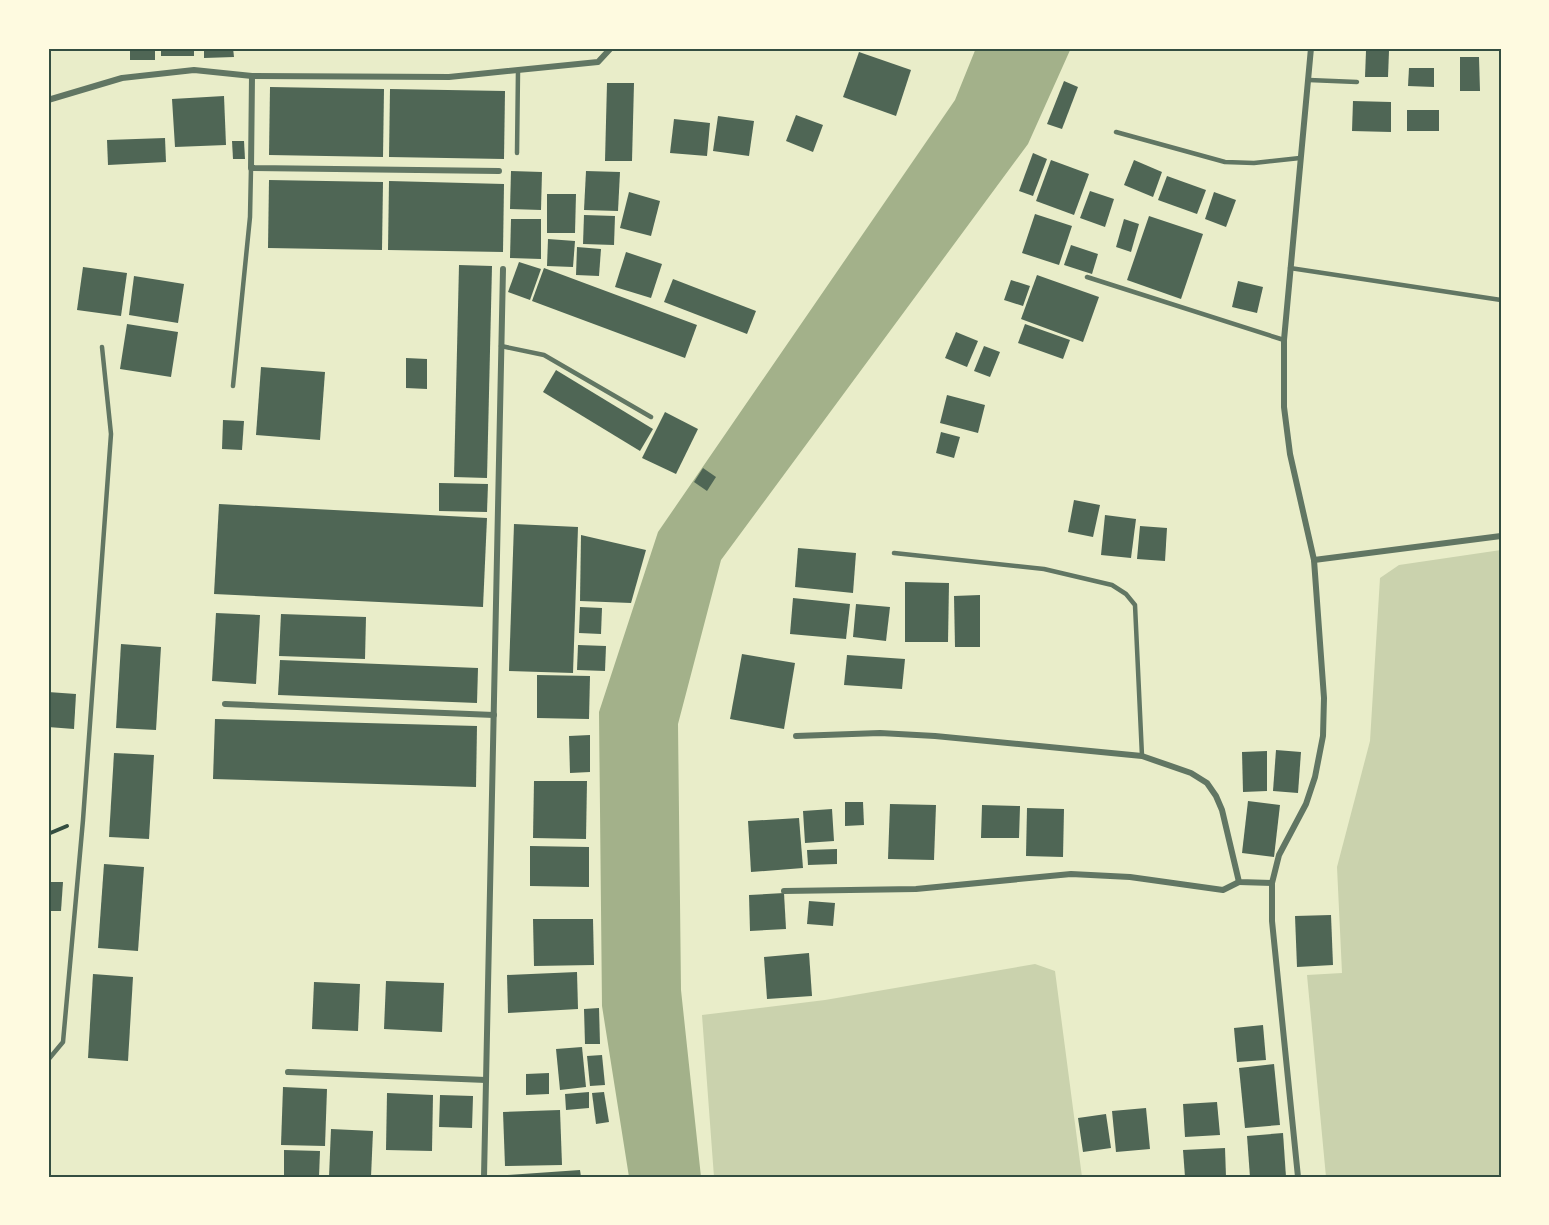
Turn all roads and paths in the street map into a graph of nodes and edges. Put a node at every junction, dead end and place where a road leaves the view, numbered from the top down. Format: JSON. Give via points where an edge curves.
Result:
{"nodes":[{"id":1,"x":611,"y":48,"type":"edge"},
{"id":2,"x":1311,"y":48,"type":"edge"},
{"id":3,"x":518,"y":71,"type":"junction"},
{"id":4,"x":252,"y":76,"type":"junction"},
{"id":5,"x":1309,"y":80,"type":"junction"},
{"id":6,"x":1357,"y":82,"type":"dead end"},
{"id":7,"x":48,"y":99,"type":"edge"},
{"id":8,"x":1116,"y":132,"type":"dead end"},
{"id":9,"x":517,"y":153,"type":"dead end"},
{"id":10,"x":1300,"y":158,"type":"junction"},
{"id":11,"x":251,"y":168,"type":"junction"},
{"id":12,"x":499,"y":171,"type":"dead end"},
{"id":13,"x":1290,"y":268,"type":"junction"},
{"id":14,"x":503,"y":269,"type":"dead end"},
{"id":15,"x":1088,"y":278,"type":"dead end"},
{"id":16,"x":1501,"y":300,"type":"edge"},
{"id":17,"x":1284,"y":340,"type":"junction"},
{"id":18,"x":501,"y":346,"type":"junction"},
{"id":19,"x":102,"y":347,"type":"dead end"},
{"id":20,"x":233,"y":386,"type":"dead end"},
{"id":21,"x":651,"y":417,"type":"dead end"},
{"id":22,"x":1501,"y":536,"type":"edge"},
{"id":23,"x":894,"y":554,"type":"dead end"},
{"id":24,"x":1314,"y":560,"type":"junction"},
{"id":25,"x":225,"y":704,"type":"dead end"},
{"id":26,"x":494,"y":715,"type":"junction"},
{"id":27,"x":796,"y":736,"type":"dead end"},
{"id":28,"x":1142,"y":756,"type":"junction"},
{"id":29,"x":1239,"y":882,"type":"junction"},
{"id":30,"x":1272,"y":883,"type":"junction"},
{"id":31,"x":784,"y":891,"type":"dead end"},
{"id":32,"x":48,"y":1060,"type":"edge"},
{"id":33,"x":288,"y":1072,"type":"dead end"},
{"id":34,"x":486,"y":1080,"type":"junction"},
{"id":35,"x":484,"y":1177,"type":"edge"},
{"id":36,"x":1298,"y":1177,"type":"edge"}],
"edges":[{"from":1,"to":3,"type":"street","via":[[598,62]]},
{"from":2,"to":5,"type":"street"},
{"from":3,"to":4,"type":"street","via":[[450,77]]},
{"from":3,"to":9,"type":"lane"},
{"from":4,"to":7,"type":"street","via":[[194,70],[157,73],[122,78]]},
{"from":4,"to":11,"type":"street"},
{"from":5,"to":6,"type":"lane"},
{"from":5,"to":10,"type":"street"},
{"from":8,"to":10,"type":"lane","via":[[1225,162]]},
{"from":10,"to":13,"type":"street"},
{"from":11,"to":12,"type":"street"},
{"from":11,"to":20,"type":"lane","via":[[250,217]]},
{"from":13,"to":16,"type":"lane"},
{"from":13,"to":17,"type":"street"},
{"from":14,"to":18,"type":"street"},
{"from":15,"to":17,"type":"lane"},
{"from":17,"to":24,"type":"street","via":[[1284,407],[1290,454]]},
{"from":18,"to":21,"type":"lane","via":[[544,355]]},
{"from":18,"to":26,"type":"street"},
{"from":19,"to":32,"type":"lane","via":[[111,434],[87,762],[63,1042]]},
{"from":22,"to":24,"type":"street"},
{"from":23,"to":28,"type":"lane","via":[[1044,569],[1112,585],[1126,594],[1135,604]]},
{"from":24,"to":30,"type":"street","via":[[1323,736],[1306,804],[1279,855]]},
{"from":25,"to":26,"type":"street"},
{"from":26,"to":34,"type":"street"},
{"from":27,"to":28,"type":"street","via":[[935,736]]},
{"from":28,"to":29,"type":"street","via":[[1191,773],[1207,783],[1222,810]]},
{"from":29,"to":30,"type":"street"},
{"from":29,"to":31,"type":"street","via":[[1222,890],[1130,877],[1071,874],[916,889]]},
{"from":30,"to":36,"type":"street","via":[[1272,921]]},
{"from":33,"to":34,"type":"street"},
{"from":34,"to":35,"type":"street"}]}
